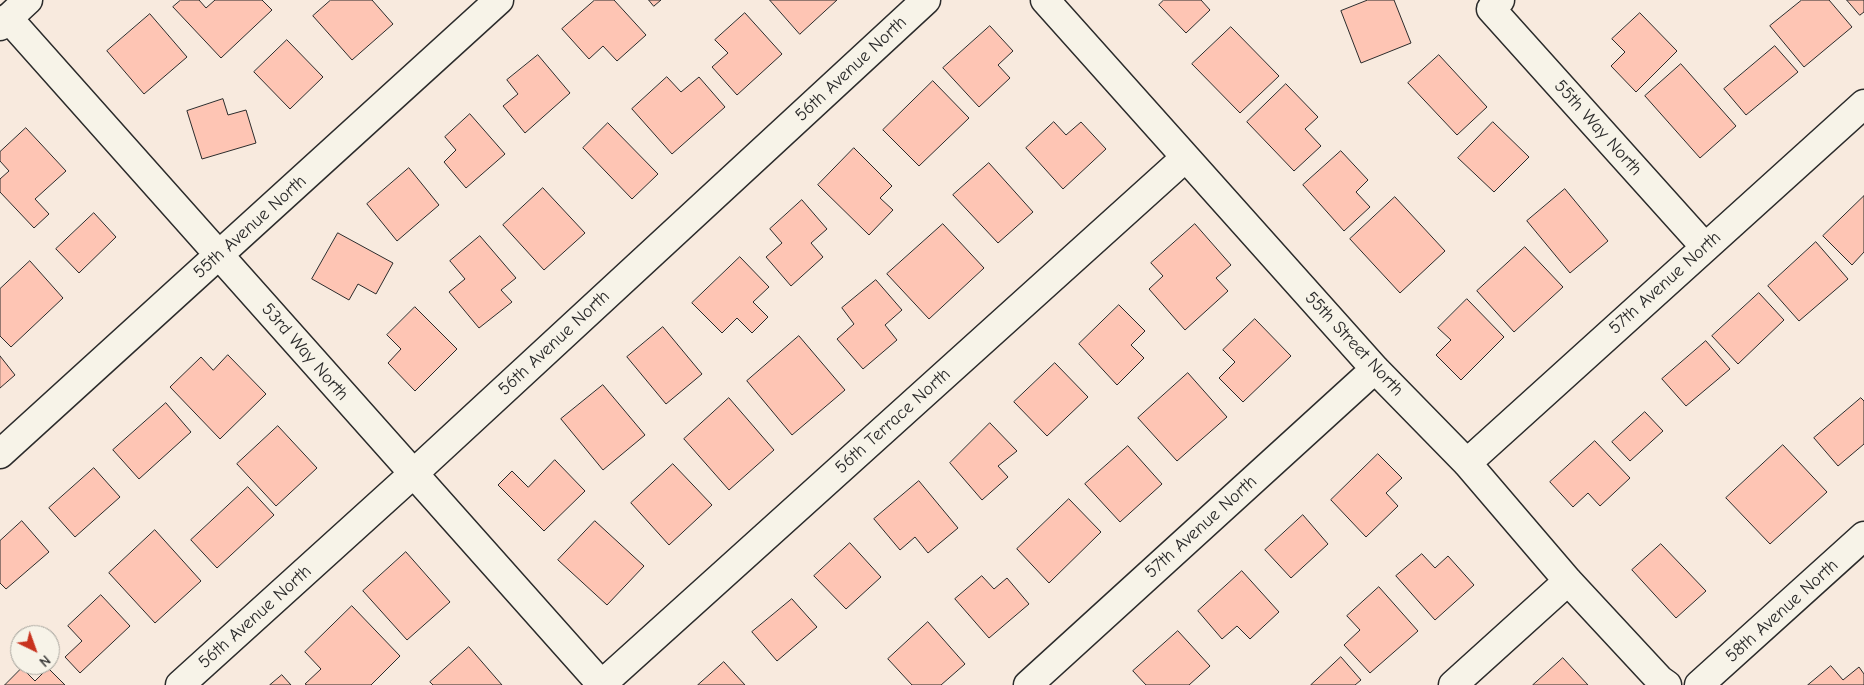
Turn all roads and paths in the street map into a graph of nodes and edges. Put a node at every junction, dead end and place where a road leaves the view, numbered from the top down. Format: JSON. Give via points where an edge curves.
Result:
{"nodes":[{"id":1,"x":28,"y":0,"type":"edge"},
{"id":2,"x":499,"y":0,"type":"edge"},
{"id":3,"x":926,"y":0,"type":"edge"},
{"id":4,"x":1045,"y":0,"type":"edge"},
{"id":5,"x":1496,"y":4,"type":"edge"},
{"id":6,"x":4,"y":22,"type":"edge"},
{"id":7,"x":1864,"y":104,"type":"edge"},
{"id":8,"x":1185,"y":158,"type":"junction"},
{"id":9,"x":1705,"y":247,"type":"junction"},
{"id":10,"x":220,"y":255,"type":"junction"},
{"id":11,"x":1375,"y":368,"type":"junction"},
{"id":12,"x":0,"y":454,"type":"edge"},
{"id":13,"x":1467,"y":462,"type":"junction"},
{"id":14,"x":413,"y":474,"type":"junction"},
{"id":15,"x":1864,"y":536,"type":"edge"},
{"id":16,"x":1568,"y":581,"type":"junction"},
{"id":17,"x":180,"y":685,"type":"edge"},
{"id":18,"x":602,"y":685,"type":"edge"},
{"id":19,"x":1028,"y":685,"type":"edge"},
{"id":20,"x":1453,"y":685,"type":"edge"},
{"id":21,"x":1667,"y":685,"type":"edge"},
{"id":22,"x":1699,"y":685,"type":"edge"}],
"edges":[{"from":1,"to":6,"type":"street"},
{"from":2,"to":10,"type":"street","name":"55th Avenue North"},
{"from":3,"to":14,"type":"street","name":"56th Avenue North"},
{"from":4,"to":8,"type":"street","name":"55th Street North"},
{"from":5,"to":9,"type":"street","name":"55th Way North"},
{"from":6,"to":10,"type":"street","name":"53rd Way North"},
{"from":7,"to":9,"type":"street","name":"57th Avenue North"},
{"from":8,"to":11,"type":"street","name":"55th Street North"},
{"from":8,"to":18,"type":"street","name":"56th Terrace North"},
{"from":9,"to":13,"type":"street","name":"57th Avenue North"},
{"from":10,"to":12,"type":"street","name":"55th Avenue North"},
{"from":10,"to":14,"type":"street","name":"53rd Way North"},
{"from":11,"to":13,"type":"street","name":"55th Street North"},
{"from":11,"to":19,"type":"street","name":"57th Avenue North"},
{"from":13,"to":16,"type":"street","name":"55th Street North"},
{"from":14,"to":17,"type":"street","name":"56th Avenue North"},
{"from":14,"to":18,"type":"street","name":"53rd Way North"},
{"from":15,"to":22,"type":"street","name":"58th Avenue North"},
{"from":16,"to":20,"type":"street"},
{"from":16,"to":21,"type":"street","name":"55th Street North"}]}
